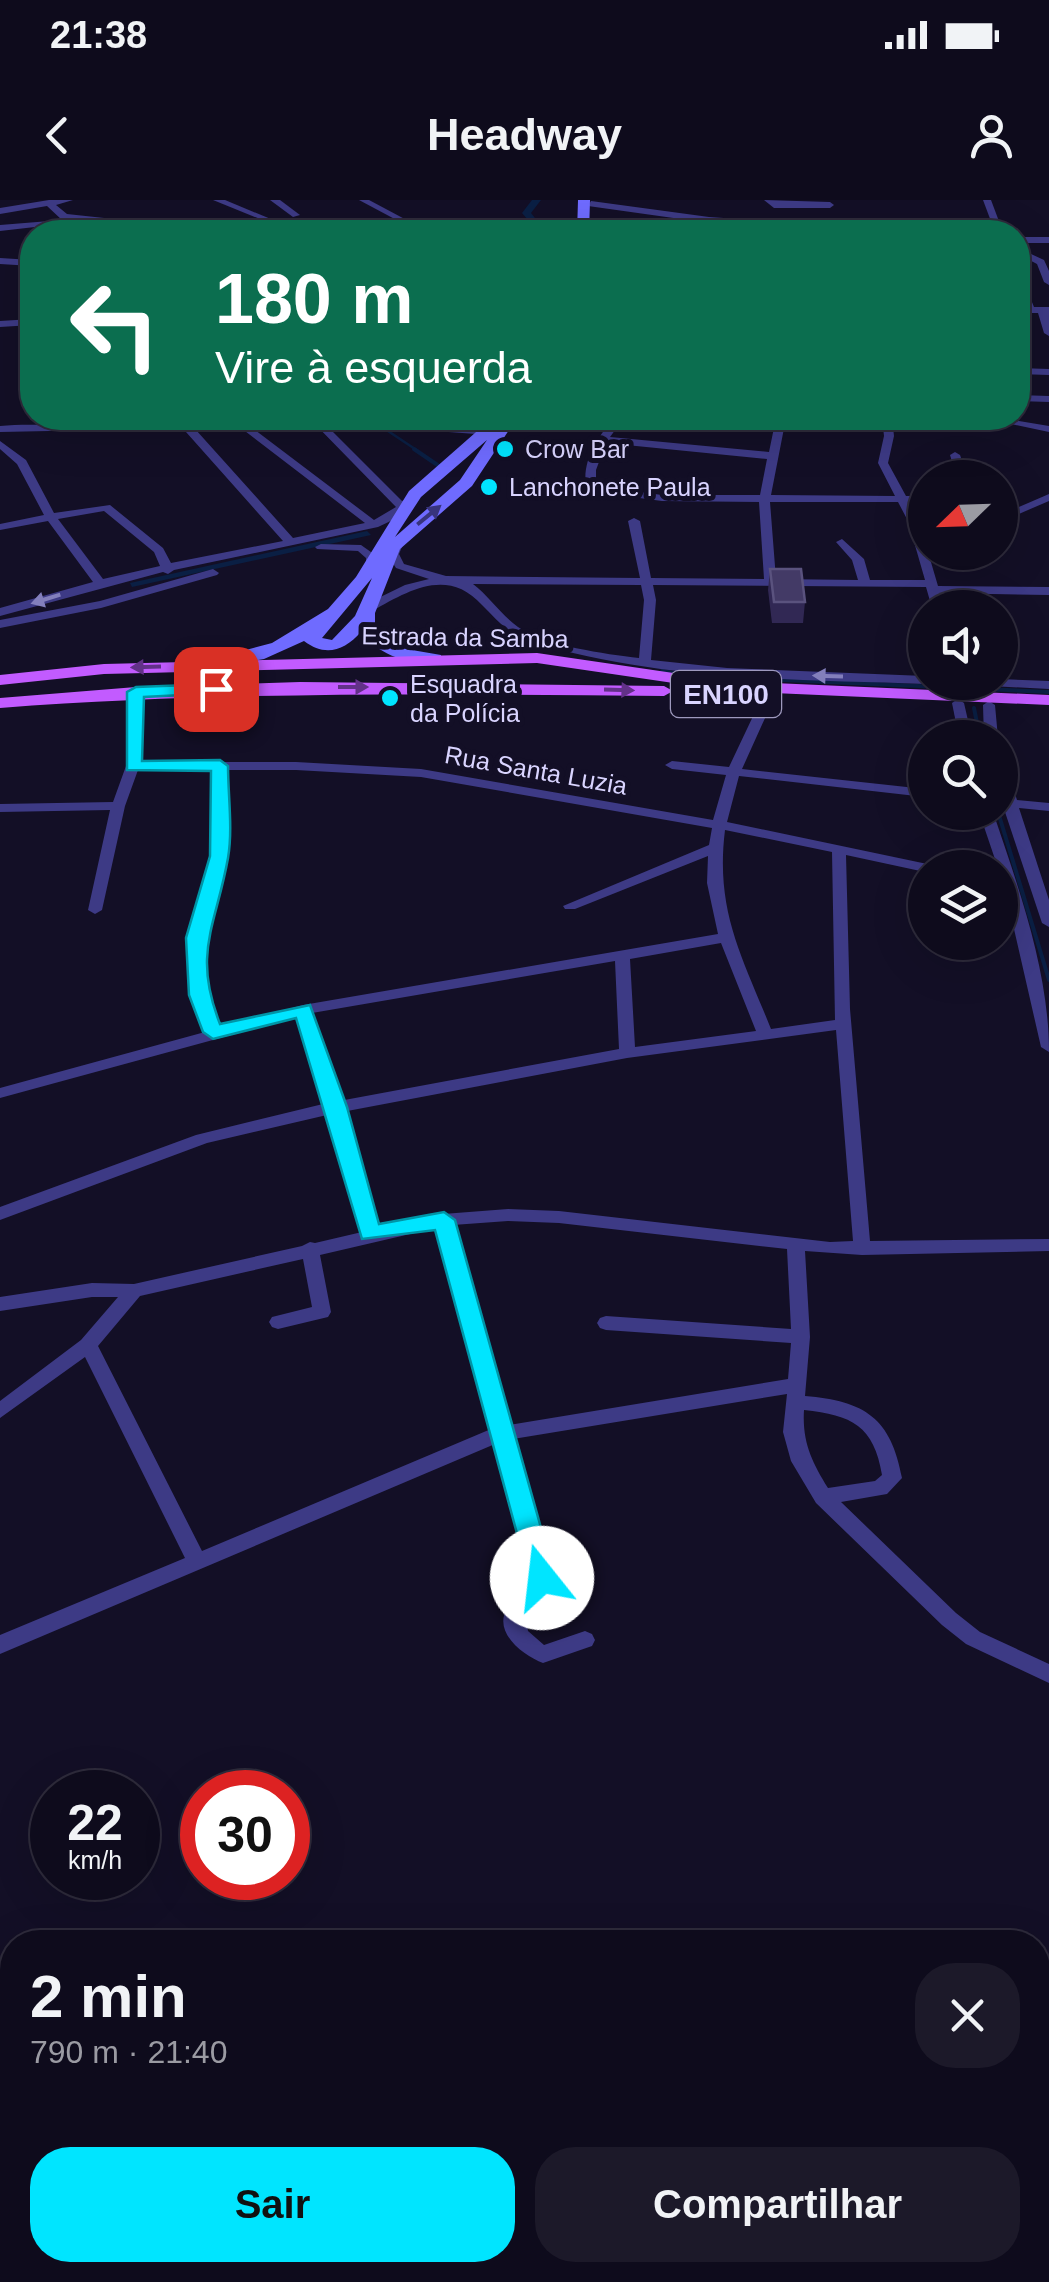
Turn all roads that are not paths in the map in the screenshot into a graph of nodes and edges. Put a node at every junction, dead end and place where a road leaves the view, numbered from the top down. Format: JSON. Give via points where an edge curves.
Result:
{"nodes":[{"id":1,"x":69,"y":200,"type":"edge"},
{"id":2,"x":217,"y":200,"type":"edge"},
{"id":3,"x":274,"y":200,"type":"edge"},
{"id":4,"x":364,"y":200,"type":"edge"},
{"id":5,"x":768,"y":200,"type":"edge"},
{"id":6,"x":1004,"y":200,"type":"edge"},
{"id":7,"x":589,"y":201,"type":"edge"},
{"id":8,"x":49,"y":203,"type":"junction"},
{"id":9,"x":830,"y":203,"type":"edge"},
{"id":10,"x":988,"y":203,"type":"edge"},
{"id":11,"x":654,"y":206,"type":"edge"},
{"id":12,"x":710,"y":206,"type":"dead end"},
{"id":13,"x":138,"y":209,"type":"dead end"},
{"id":14,"x":0,"y":210,"type":"edge"},
{"id":15,"x":296,"y":215,"type":"dead end"},
{"id":16,"x":65,"y":216,"type":"junction"},
{"id":17,"x":67,"y":220,"type":"edge"},
{"id":18,"x":115,"y":220,"type":"edge"},
{"id":19,"x":129,"y":220,"type":"edge"},
{"id":20,"x":268,"y":220,"type":"edge"},
{"id":21,"x":398,"y":220,"type":"edge"},
{"id":22,"x":709,"y":220,"type":"joint"},
{"id":23,"x":1030,"y":257,"type":"edge"},
{"id":24,"x":1049,"y":282,"type":"edge"},
{"id":25,"x":1045,"y":295,"type":"edge"},
{"id":26,"x":1037,"y":307,"type":"edge"},
{"id":27,"x":1049,"y":333,"type":"edge"},
{"id":28,"x":192,"y":430,"type":"edge"},
{"id":29,"x":249,"y":430,"type":"edge"},
{"id":30,"x":327,"y":430,"type":"edge"},
{"id":31,"x":458,"y":430,"type":"edge"},
{"id":32,"x":502,"y":430,"type":"edge"},
{"id":33,"x":609,"y":430,"type":"edge"},
{"id":34,"x":778,"y":430,"type":"edge"},
{"id":35,"x":887,"y":430,"type":"edge"},
{"id":36,"x":489,"y":432,"type":"joint"},
{"id":37,"x":602,"y":439,"type":"junction"},
{"id":38,"x":0,"y":444,"type":"edge"},
{"id":39,"x":772,"y":456,"type":"junction"},
{"id":40,"x":955,"y":456,"type":"dead end"},
{"id":41,"x":956,"y":460,"type":"edge"},
{"id":42,"x":426,"y":484,"type":"junction"},
{"id":43,"x":460,"y":489,"type":"junction"},
{"id":44,"x":764,"y":500,"type":"junction"},
{"id":45,"x":905,"y":500,"type":"junction"},
{"id":46,"x":908,"y":500,"type":"edge"},
{"id":47,"x":1049,"y":500,"type":"edge"},
{"id":48,"x":1018,"y":504,"type":"edge"},
{"id":49,"x":1035,"y":504,"type":"junction"},
{"id":50,"x":405,"y":505,"type":"junction"},
{"id":51,"x":908,"y":507,"type":"edge"},
{"id":52,"x":1018,"y":511,"type":"edge"},
{"id":53,"x":50,"y":517,"type":"junction"},
{"id":54,"x":634,"y":521,"type":"dead end"},
{"id":55,"x":374,"y":525,"type":"junction"},
{"id":56,"x":0,"y":528,"type":"edge"},
{"id":57,"x":398,"y":542,"type":"junction"},
{"id":58,"x":842,"y":542,"type":"dead end"},
{"id":59,"x":292,"y":544,"type":"junction"},
{"id":60,"x":370,"y":566,"type":"junction"},
{"id":61,"x":168,"y":570,"type":"junction"},
{"id":62,"x":929,"y":570,"type":"edge"},
{"id":63,"x":445,"y":580,"type":"junction"},
{"id":64,"x":648,"y":580,"type":"junction"},
{"id":65,"x":100,"y":582,"type":"junction"},
{"id":66,"x":770,"y":582,"type":"junction"},
{"id":67,"x":865,"y":583,"type":"junction"},
{"id":68,"x":933,"y":587,"type":"junction"},
{"id":69,"x":934,"y":590,"type":"edge"},
{"id":70,"x":1049,"y":592,"type":"edge"},
{"id":71,"x":118,"y":600,"type":"junction"},
{"id":72,"x":368,"y":608,"type":"junction"},
{"id":73,"x":334,"y":609,"type":"junction"},
{"id":74,"x":0,"y":612,"type":"edge"},
{"id":75,"x":0,"y":624,"type":"edge"},
{"id":76,"x":488,"y":658,"type":"junction"},
{"id":77,"x":435,"y":660,"type":"junction"},
{"id":78,"x":644,"y":662,"type":"junction"},
{"id":79,"x":210,"y":665,"type":"junction"},
{"id":80,"x":104,"y":669,"type":"junction"},
{"id":81,"x":908,"y":679,"type":"edge"},
{"id":82,"x":0,"y":680,"type":"edge"},
{"id":83,"x":1018,"y":683,"type":"edge"},
{"id":84,"x":1049,"y":685,"type":"edge"},
{"id":85,"x":486,"y":687,"type":"junction"},
{"id":86,"x":136,"y":692,"type":"junction"},
{"id":87,"x":105,"y":694,"type":"junction"},
{"id":88,"x":769,"y":696,"type":"junction"},
{"id":89,"x":0,"y":703,"type":"edge"},
{"id":90,"x":958,"y":703,"type":"junction"},
{"id":91,"x":1049,"y":703,"type":"edge"},
{"id":92,"x":989,"y":705,"type":"junction"},
{"id":93,"x":962,"y":720,"type":"edge"},
{"id":94,"x":990,"y":720,"type":"edge"},
{"id":95,"x":672,"y":765,"type":"dead end"},
{"id":96,"x":133,"y":766,"type":"junction"},
{"id":97,"x":220,"y":766,"type":"junction"},
{"id":98,"x":736,"y":770,"type":"junction"},
{"id":99,"x":908,"y":790,"type":"edge"},
{"id":100,"x":1018,"y":804,"type":"edge"},
{"id":101,"x":118,"y":806,"type":"junction"},
{"id":102,"x":0,"y":808,"type":"edge"},
{"id":103,"x":1049,"y":808,"type":"edge"},
{"id":104,"x":1018,"y":825,"type":"edge"},
{"id":105,"x":722,"y":827,"type":"junction"},
{"id":106,"x":717,"y":847,"type":"junction"},
{"id":107,"x":839,"y":848,"type":"junction"},
{"id":108,"x":908,"y":864,"type":"edge"},
{"id":109,"x":1041,"y":890,"type":"edge"},
{"id":110,"x":570,"y":906,"type":"dead end"},
{"id":111,"x":95,"y":910,"type":"dead end"},
{"id":112,"x":1018,"y":918,"type":"edge"},
{"id":113,"x":1049,"y":924,"type":"edge"},
{"id":114,"x":729,"y":936,"type":"junction"},
{"id":115,"x":622,"y":956,"type":"junction"},
{"id":116,"x":303,"y":1010,"type":"junction"},
{"id":117,"x":844,"y":1024,"type":"junction"},
{"id":118,"x":213,"y":1032,"type":"junction"},
{"id":119,"x":764,"y":1032,"type":"junction"},
{"id":120,"x":1049,"y":1047,"type":"edge"},
{"id":121,"x":627,"y":1053,"type":"junction"},
{"id":122,"x":0,"y":1094,"type":"edge"},
{"id":123,"x":336,"y":1107,"type":"junction"},
{"id":124,"x":0,"y":1214,"type":"edge"},
{"id":125,"x":444,"y":1220,"type":"junction"},
{"id":126,"x":370,"y":1234,"type":"junction"},
{"id":127,"x":1049,"y":1245,"type":"edge"},
{"id":128,"x":796,"y":1246,"type":"junction"},
{"id":129,"x":310,"y":1248,"type":"junction"},
{"id":130,"x":862,"y":1249,"type":"junction"},
{"id":131,"x":134,"y":1292,"type":"junction"},
{"id":132,"x":0,"y":1304,"type":"edge"},
{"id":133,"x":278,"y":1322,"type":"dead end"},
{"id":134,"x":606,"y":1323,"type":"dead end"},
{"id":135,"x":801,"y":1337,"type":"junction"},
{"id":136,"x":88,"y":1345,"type":"junction"},
{"id":137,"x":796,"y":1394,"type":"junction"},
{"id":138,"x":0,"y":1410,"type":"edge"},
{"id":139,"x":500,"y":1434,"type":"junction"},
{"id":140,"x":822,"y":1497,"type":"junction"},
{"id":141,"x":197,"y":1562,"type":"junction"},
{"id":142,"x":585,"y":1640,"type":"dead end"},
{"id":143,"x":0,"y":1645,"type":"edge"},
{"id":144,"x":1049,"y":1674,"type":"edge"}],
"edges":[{"from":1,"to":8,"type":"street"},
{"from":2,"to":20,"type":"street"},
{"from":3,"to":15,"type":"street"},
{"from":4,"to":21,"type":"street"},
{"from":5,"to":9,"type":"street"},
{"from":6,"to":10,"type":"street"},
{"from":7,"to":11,"type":"street"},
{"from":8,"to":14,"type":"street"},
{"from":8,"to":16,"type":"street"},
{"from":11,"to":22,"type":"street"},
{"from":12,"to":22,"type":"street"},
{"from":13,"to":19,"type":"street"},
{"from":16,"to":17,"type":"street"},
{"from":16,"to":18,"type":"street"},
{"from":23,"to":24,"type":"street"},
{"from":25,"to":26,"type":"street"},
{"from":26,"to":27,"type":"street"},
{"from":28,"to":59,"type":"street"},
{"from":29,"to":55,"type":"street"},
{"from":30,"to":50,"type":"street"},
{"from":31,"to":36,"type":"street"},
{"from":32,"to":43,"type":"main road"},
{"from":33,"to":37,"type":"street"},
{"from":34,"to":39,"type":"street"},
{"from":35,"to":45,"type":"street","via":[[883,463]]},
{"from":36,"to":42,"type":"main road"},
{"from":37,"to":39,"type":"street"},
{"from":37,"to":44,"type":"street","via":[[590,489]]},
{"from":38,"to":53,"type":"street","via":[[32,477]]},
{"from":39,"to":44,"type":"street"},
{"from":40,"to":41,"type":"street"},
{"from":42,"to":43,"type":"main road","via":[[460,468],[468,475]]},
{"from":42,"to":50,"type":"main road"},
{"from":57,"to":43,"type":"main road","one_way":true},
{"from":44,"to":45,"type":"street"},
{"from":44,"to":66,"type":"street"},
{"from":45,"to":46,"type":"street"},
{"from":45,"to":51,"type":"street"},
{"from":47,"to":49,"type":"street"},
{"from":48,"to":49,"type":"street"},
{"from":49,"to":52,"type":"street"},
{"from":50,"to":55,"type":"street"},
{"from":50,"to":60,"type":"main road"},
{"from":53,"to":56,"type":"street"},
{"from":53,"to":61,"type":"street","via":[[110,508],[158,550]]},
{"from":53,"to":65,"type":"street"},
{"from":54,"to":64,"type":"street"},
{"from":55,"to":59,"type":"street"},
{"from":57,"to":63,"type":"street","via":[[393,554],[400,566]]},
{"from":57,"to":72,"type":"main road"},
{"from":58,"to":67,"type":"street","via":[[858,559]]},
{"from":59,"to":61,"type":"street"},
{"from":60,"to":71,"type":"street","via":[[372,557],[361,548],[331,546]]},
{"from":60,"to":73,"type":"main road"},
{"from":61,"to":65,"type":"street"},
{"from":62,"to":68,"type":"street"},
{"from":63,"to":64,"type":"street"},
{"from":63,"to":72,"type":"street"},
{"from":63,"to":78,"type":"street","name":"Estrada da Samba","via":[[478,591],[520,634]]},
{"from":64,"to":66,"type":"street"},
{"from":64,"to":78,"type":"street","via":[[651,628]]},
{"from":65,"to":71,"type":"street","via":[[127,584],[128,594]]},
{"from":65,"to":74,"type":"street","one_way":true},
{"from":66,"to":67,"type":"street"},
{"from":67,"to":68,"type":"street"},
{"from":68,"to":69,"type":"street"},
{"from":68,"to":70,"type":"street"},
{"from":71,"to":75,"type":"street"},
{"from":72,"to":73,"type":"main road","via":[[344,641],[318,645],[312,637]]},
{"from":72,"to":77,"type":"main road","via":[[366,627],[376,641]]},
{"from":73,"to":79,"type":"main road","via":[[275,652]]},
{"from":76,"to":77,"type":"main road","name":"Estrada da Samba","number":"EN100"},
{"from":76,"to":85,"type":"main road","via":[[551,666],[562,675]]},
{"from":76,"to":91,"type":"main road","name":"Estrada da Samba","number":"EN100","via":[[560,660],[728,686]]},
{"from":77,"to":79,"type":"main road","name":"Estrada da Samba","number":"EN100"},
{"from":81,"to":78,"type":"street","name":"Estrada da Samba","one_way":true},
{"from":79,"to":80,"type":"main road","name":"Estrada da Samba","number":"EN100","one_way":true},
{"from":80,"to":82,"type":"main road","name":"Estrada da Samba","number":"EN100"},
{"from":80,"to":87,"type":"main road","via":[[52,678],[43,686]]},
{"from":83,"to":84,"type":"street"},
{"from":86,"to":85,"type":"main road","name":"Estrada da Samba","number":"EN100","one_way":true},
{"from":85,"to":88,"type":"main road","name":"Estrada da Samba","number":"EN100","one_way":true},
{"from":86,"to":87,"type":"main road","name":"Estrada da Samba","number":"EN100"},
{"from":86,"to":96,"type":"street"},
{"from":87,"to":89,"type":"main road","name":"Estrada da Samba","number":"EN100"},
{"from":88,"to":90,"type":"main road","name":"Estrada da Samba","number":"EN100"},
{"from":88,"to":98,"type":"street"},
{"from":90,"to":92,"type":"main road","name":"Estrada da Samba","number":"EN100"},
{"from":90,"to":93,"type":"street"},
{"from":91,"to":92,"type":"main road","name":"Estrada da Samba","number":"EN100"},
{"from":92,"to":94,"type":"street"},
{"from":95,"to":98,"type":"street"},
{"from":96,"to":97,"type":"street","name":"Rua Santa Luzia"},
{"from":96,"to":101,"type":"street"},
{"from":97,"to":105,"type":"street","name":"Rua Santa Luzia","via":[[420,773]]},
{"from":97,"to":118,"type":"street","via":[[219,856],[196,938],[199,995]]},
{"from":98,"to":99,"type":"street"},
{"from":98,"to":105,"type":"street"},
{"from":100,"to":103,"type":"street"},
{"from":101,"to":102,"type":"street"},
{"from":101,"to":111,"type":"street"},
{"from":104,"to":109,"type":"street"},
{"from":105,"to":106,"type":"street"},
{"from":105,"to":107,"type":"street","name":"Rua Santa Luzia"},
{"from":106,"to":110,"type":"street"},
{"from":106,"to":114,"type":"street","via":[[718,910]]},
{"from":107,"to":108,"type":"street","name":"Rua Santa Luzia"},
{"from":107,"to":117,"type":"street"},
{"from":109,"to":113,"type":"street"},
{"from":112,"to":120,"type":"street"},
{"from":114,"to":115,"type":"street"},
{"from":114,"to":119,"type":"street"},
{"from":115,"to":116,"type":"street"},
{"from":115,"to":121,"type":"street"},
{"from":116,"to":118,"type":"street"},
{"from":116,"to":123,"type":"street"},
{"from":117,"to":119,"type":"street"},
{"from":117,"to":130,"type":"street"},
{"from":118,"to":122,"type":"street"},
{"from":119,"to":121,"type":"street"},
{"from":121,"to":123,"type":"street"},
{"from":123,"to":124,"type":"street","via":[[239,1127]]},
{"from":123,"to":126,"type":"street"},
{"from":125,"to":126,"type":"street"},
{"from":125,"to":128,"type":"street","via":[[558,1217]]},
{"from":125,"to":139,"type":"street"},
{"from":126,"to":129,"type":"street"},
{"from":127,"to":130,"type":"street"},
{"from":128,"to":130,"type":"street"},
{"from":128,"to":135,"type":"street"},
{"from":129,"to":131,"type":"street"},
{"from":129,"to":133,"type":"street","via":[[322,1312]]},
{"from":131,"to":132,"type":"street","via":[[92,1290]]},
{"from":131,"to":136,"type":"street"},
{"from":134,"to":135,"type":"street"},
{"from":135,"to":137,"type":"street"},
{"from":136,"to":138,"type":"street"},
{"from":136,"to":141,"type":"street"},
{"from":137,"to":139,"type":"street"},
{"from":137,"to":140,"type":"street","via":[[801,1461]]},
{"from":137,"to":140,"type":"street","via":[[857,1413],[878,1430],[889,1452],[892,1478],[880,1488]]},
{"from":139,"to":141,"type":"street"},
{"from":139,"to":142,"type":"street","via":[[542,1578],[516,1614],[516,1631],[526,1647],[543,1654]]},
{"from":140,"to":144,"type":"street","via":[[973,1638]]},
{"from":141,"to":143,"type":"street"}]}
